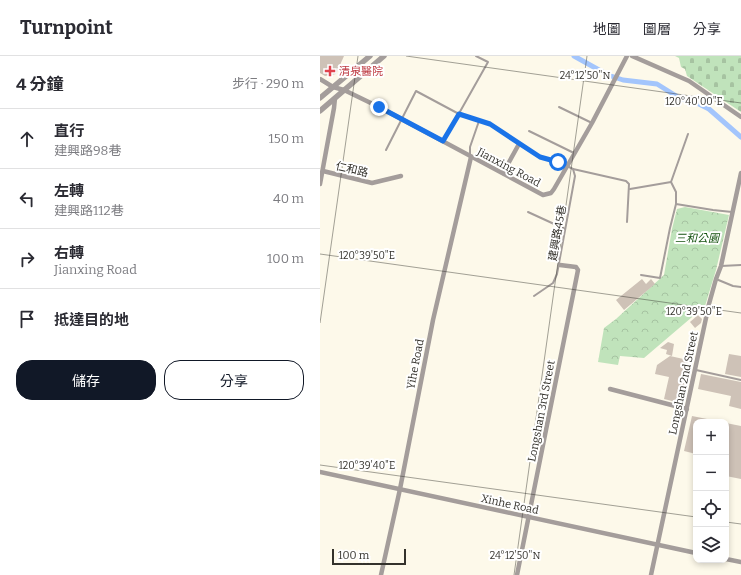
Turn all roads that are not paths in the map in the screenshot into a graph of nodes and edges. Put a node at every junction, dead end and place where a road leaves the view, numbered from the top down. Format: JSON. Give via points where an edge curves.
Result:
{"nodes":[{"id":1,"x":370,"y":56,"type":"edge"},
{"id":2,"x":384,"y":56,"type":"edge"},
{"id":3,"x":476,"y":56,"type":"edge"},
{"id":4,"x":627,"y":56,"type":"edge"},
{"id":5,"x":632,"y":56,"type":"edge"},
{"id":6,"x":320,"y":79,"type":"edge"},
{"id":7,"x":333,"y":87,"type":"junction"},
{"id":8,"x":344,"y":90,"type":"junction"},
{"id":9,"x":320,"y":98,"type":"edge"},
{"id":10,"x":335,"y":98,"type":"junction"},
{"id":11,"x":559,"y":107,"type":"dead end"},
{"id":12,"x":320,"y":111,"type":"edge"},
{"id":13,"x":459,"y":114,"type":"junction"},
{"id":14,"x":741,"y":117,"type":"edge"},
{"id":15,"x":401,"y":119,"type":"junction"},
{"id":16,"x":478,"y":121,"type":"junction"},
{"id":17,"x":592,"y":123,"type":"junction"},
{"id":18,"x":529,"y":131,"type":"dead end"},
{"id":19,"x":688,"y":134,"type":"dead end"},
{"id":20,"x":443,"y":141,"type":"junction"},
{"id":21,"x":519,"y":144,"type":"junction"},
{"id":22,"x":386,"y":150,"type":"dead end"},
{"id":23,"x":574,"y":153,"type":"junction"},
{"id":24,"x":470,"y":157,"type":"junction"},
{"id":25,"x":567,"y":166,"type":"junction"},
{"id":26,"x":573,"y":169,"type":"junction"},
{"id":27,"x":322,"y":171,"type":"junction"},
{"id":28,"x":502,"y":173,"type":"junction"},
{"id":29,"x":741,"y":173,"type":"edge"},
{"id":30,"x":401,"y":176,"type":"dead end"},
{"id":31,"x":671,"y":182,"type":"junction"},
{"id":32,"x":320,"y":184,"type":"edge"},
{"id":33,"x":630,"y":189,"type":"junction"},
{"id":34,"x":676,"y":204,"type":"junction"},
{"id":35,"x":528,"y":212,"type":"dead end"},
{"id":36,"x":733,"y":212,"type":"junction"},
{"id":37,"x":627,"y":222,"type":"dead end"},
{"id":38,"x":566,"y":229,"type":"junction"},
{"id":39,"x":560,"y":264,"type":"junction"},
{"id":40,"x":741,"y":265,"type":"edge"},
{"id":41,"x":721,"y":266,"type":"junction"},
{"id":42,"x":641,"y":275,"type":"dead end"},
{"id":43,"x":716,"y":279,"type":"junction"},
{"id":44,"x":741,"y":287,"type":"edge"},
{"id":45,"x":534,"y":296,"type":"dead end"},
{"id":46,"x":695,"y":370,"type":"junction"},
{"id":47,"x":741,"y":380,"type":"edge"},
{"id":48,"x":610,"y":389,"type":"dead end"},
{"id":49,"x":687,"y":409,"type":"junction"},
{"id":50,"x":320,"y":472,"type":"edge"},
{"id":51,"x":400,"y":489,"type":"junction"},
{"id":52,"x":529,"y":517,"type":"junction"},
{"id":53,"x":658,"y":544,"type":"junction"},
{"id":54,"x":693,"y":552,"type":"edge"},
{"id":55,"x":729,"y":560,"type":"edge"},
{"id":56,"x":741,"y":562,"type":"edge"},
{"id":57,"x":381,"y":575,"type":"edge"},
{"id":58,"x":517,"y":575,"type":"edge"},
{"id":59,"x":651,"y":575,"type":"edge"}],
"edges":[{"from":1,"to":7,"type":"street"},
{"from":2,"to":8,"type":"street"},
{"from":3,"to":13,"type":"lane","via":[[488,62]]},
{"from":4,"to":17,"type":"street","name":"Jianxing Road"},
{"from":5,"to":14,"type":"street","via":[[689,81]]},
{"from":6,"to":7,"type":"street","name":"Jianxing Road"},
{"from":7,"to":8,"type":"street","name":"Jianxing Road"},
{"from":7,"to":9,"type":"street"},
{"from":8,"to":10,"type":"street"},
{"from":8,"to":15,"type":"street","name":"Jianxing Road"},
{"from":10,"to":12,"type":"street"},
{"from":10,"to":27,"type":"street"},
{"from":11,"to":17,"type":"lane"},
{"from":13,"to":15,"type":"lane","via":[[416,91]]},
{"from":13,"to":16,"type":"lane"},
{"from":13,"to":20,"type":"lane"},
{"from":15,"to":20,"type":"street","name":"Jianxing Road"},
{"from":15,"to":22,"type":"lane"},
{"from":16,"to":21,"type":"lane","via":[[490,124]]},
{"from":16,"to":24,"type":"lane","via":[[470,147]]},
{"from":17,"to":23,"type":"street","name":"Jianxing Road"},
{"from":18,"to":23,"type":"lane"},
{"from":19,"to":31,"type":"lane"},
{"from":20,"to":24,"type":"street","name":"Jianxing Road"},
{"from":21,"to":25,"type":"lane","via":[[540,157]]},
{"from":21,"to":28,"type":"street"},
{"from":23,"to":25,"type":"street","name":"Jianxing Road"},
{"from":24,"to":28,"type":"street","name":"Jianxing Road"},
{"from":24,"to":51,"type":"street","name":"Yihe Road","via":[[433,320]]},
{"from":25,"to":26,"type":"lane"},
{"from":25,"to":28,"type":"street","name":"Jianxing Road","via":[[551,193],[543,195]]},
{"from":26,"to":33,"type":"lane","via":[[626,181]]},
{"from":26,"to":38,"type":"lane","name":"建興路45巷"},
{"from":27,"to":30,"type":"street","name":"仁和路","via":[[372,183]]},
{"from":27,"to":32,"type":"street"},
{"from":29,"to":36,"type":"street","name":"Longshan 2nd Street"},
{"from":31,"to":33,"type":"lane"},
{"from":31,"to":34,"type":"lane","via":[[676,192]]},
{"from":33,"to":37,"type":"lane"},
{"from":34,"to":36,"type":"lane"},
{"from":34,"to":42,"type":"lane","via":[[660,278]]},
{"from":35,"to":38,"type":"lane"},
{"from":36,"to":41,"type":"street","name":"Longshan 2nd Street"},
{"from":38,"to":39,"type":"lane","name":"建興路45巷"},
{"from":39,"to":45,"type":"lane","name":"建興路45巷","via":[[556,279]]},
{"from":39,"to":52,"type":"street","name":"Longshan 3rd Street","via":[[576,267],[578,270]]},
{"from":40,"to":41,"type":"lane"},
{"from":41,"to":43,"type":"street","name":"Longshan 2nd Street"},
{"from":43,"to":44,"type":"lane"},
{"from":43,"to":46,"type":"street","name":"Longshan 2nd Street"},
{"from":46,"to":47,"type":"lane"},
{"from":46,"to":49,"type":"street","name":"Longshan 2nd Street"},
{"from":48,"to":49,"type":"street"},
{"from":49,"to":53,"type":"street","name":"Longshan 2nd Street"},
{"from":50,"to":51,"type":"street","name":"Xinhe Road"},
{"from":51,"to":52,"type":"street","name":"Xinhe Road"},
{"from":51,"to":57,"type":"street","name":"Yihe Road"},
{"from":52,"to":53,"type":"street","name":"Xinhe Road"},
{"from":52,"to":58,"type":"street","name":"Longshan 3rd Street"},
{"from":53,"to":54,"type":"street","name":"Xinhe Road"},
{"from":53,"to":59,"type":"street","name":"Longshan 2nd Street"},
{"from":55,"to":56,"type":"street"}]}
